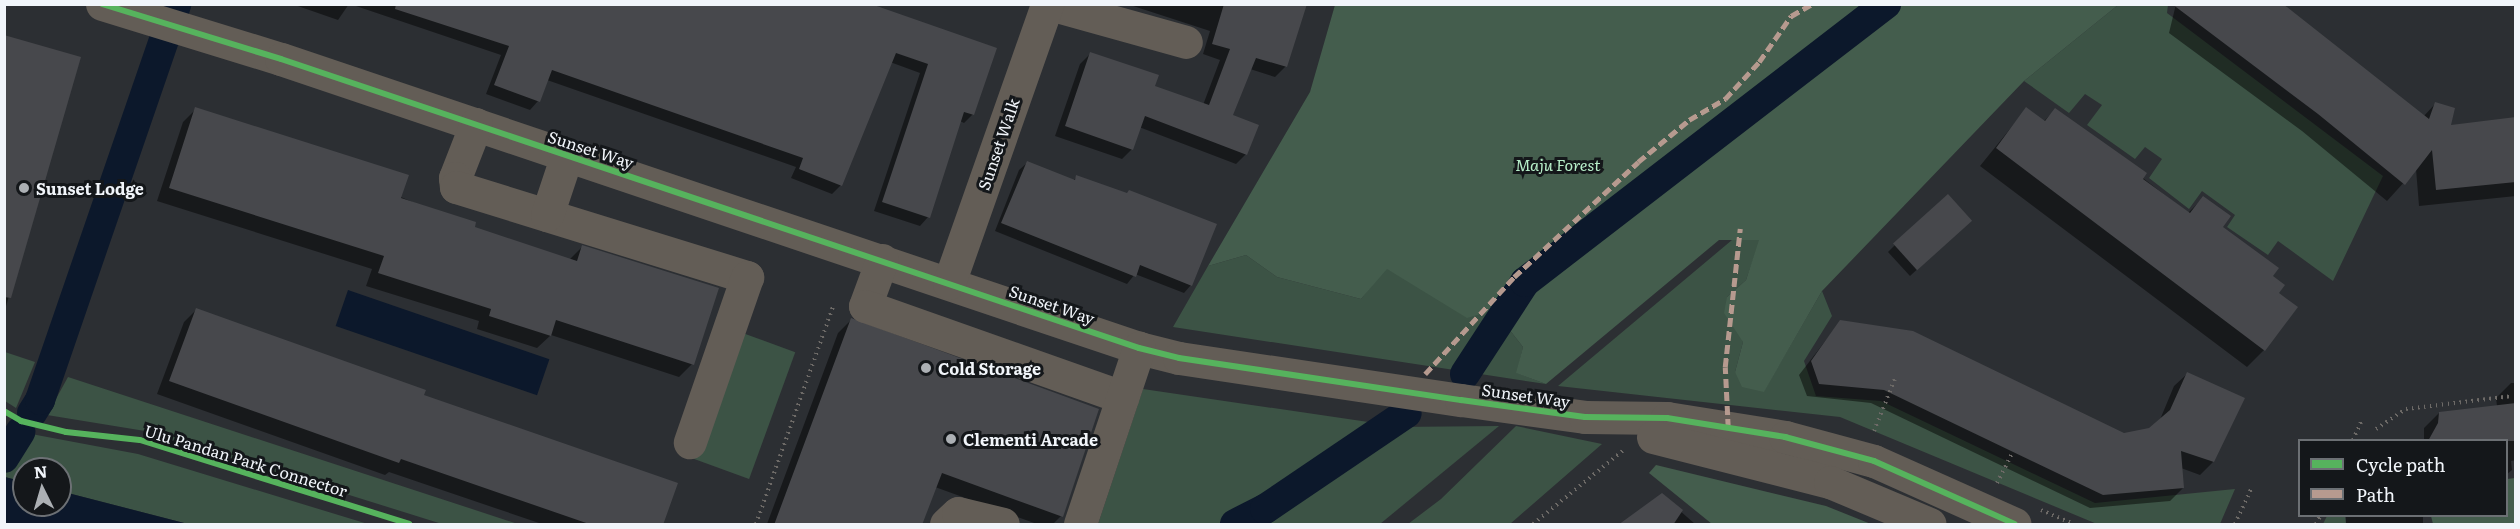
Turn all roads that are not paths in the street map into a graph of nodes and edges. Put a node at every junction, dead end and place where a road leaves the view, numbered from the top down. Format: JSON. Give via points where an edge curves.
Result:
{"nodes":[{"id":1,"x":102,"y":4,"type":"edge"},
{"id":2,"x":1048,"y":4,"type":"edge"},
{"id":3,"x":1186,"y":42,"type":"dead end"},
{"id":4,"x":476,"y":124,"type":"junction"},
{"id":5,"x":567,"y":155,"type":"junction"},
{"id":6,"x":547,"y":215,"type":"junction"},
{"id":7,"x":882,"y":260,"type":"junction"},
{"id":8,"x":949,"y":283,"type":"junction"},
{"id":9,"x":1138,"y":348,"type":"junction"},
{"id":10,"x":1122,"y":398,"type":"junction"},
{"id":11,"x":1585,"y":417,"type":"junction"},
{"id":12,"x":690,"y":442,"type":"dead end"},
{"id":13,"x":946,"y":525,"type":"edge"},
{"id":14,"x":1003,"y":525,"type":"edge"},
{"id":15,"x":1080,"y":525,"type":"edge"},
{"id":16,"x":1929,"y":525,"type":"edge"},
{"id":17,"x":2015,"y":525,"type":"edge"}],
"edges":[{"from":1,"to":4,"type":"street","name":"Sunset Way"},
{"from":2,"to":3,"type":"street","name":"Sunset Walk"},
{"from":2,"to":8,"type":"street","name":"Sunset Walk"},
{"from":4,"to":5,"type":"street","name":"Sunset Way"},
{"from":4,"to":6,"type":"street","via":[[455,178],[456,187]]},
{"from":5,"to":6,"type":"street"},
{"from":5,"to":7,"type":"street","name":"Sunset Way"},
{"from":6,"to":12,"type":"street","via":[[747,277]]},
{"from":7,"to":8,"type":"street","name":"Sunset Way"},
{"from":7,"to":10,"type":"street","via":[[865,306]]},
{"from":8,"to":9,"type":"street","name":"Sunset Way"},
{"from":9,"to":10,"type":"street"},
{"from":9,"to":11,"type":"street","name":"Sunset Way","via":[[1179,358]]},
{"from":10,"to":15,"type":"street"},
{"from":11,"to":16,"type":"street","name":"Sunset Way","via":[[1830,482]]},
{"from":11,"to":17,"type":"street","name":"Sunset Way","via":[[1667,418],[1843,450]]},
{"from":13,"to":14,"type":"street","via":[[958,513]]}]}
